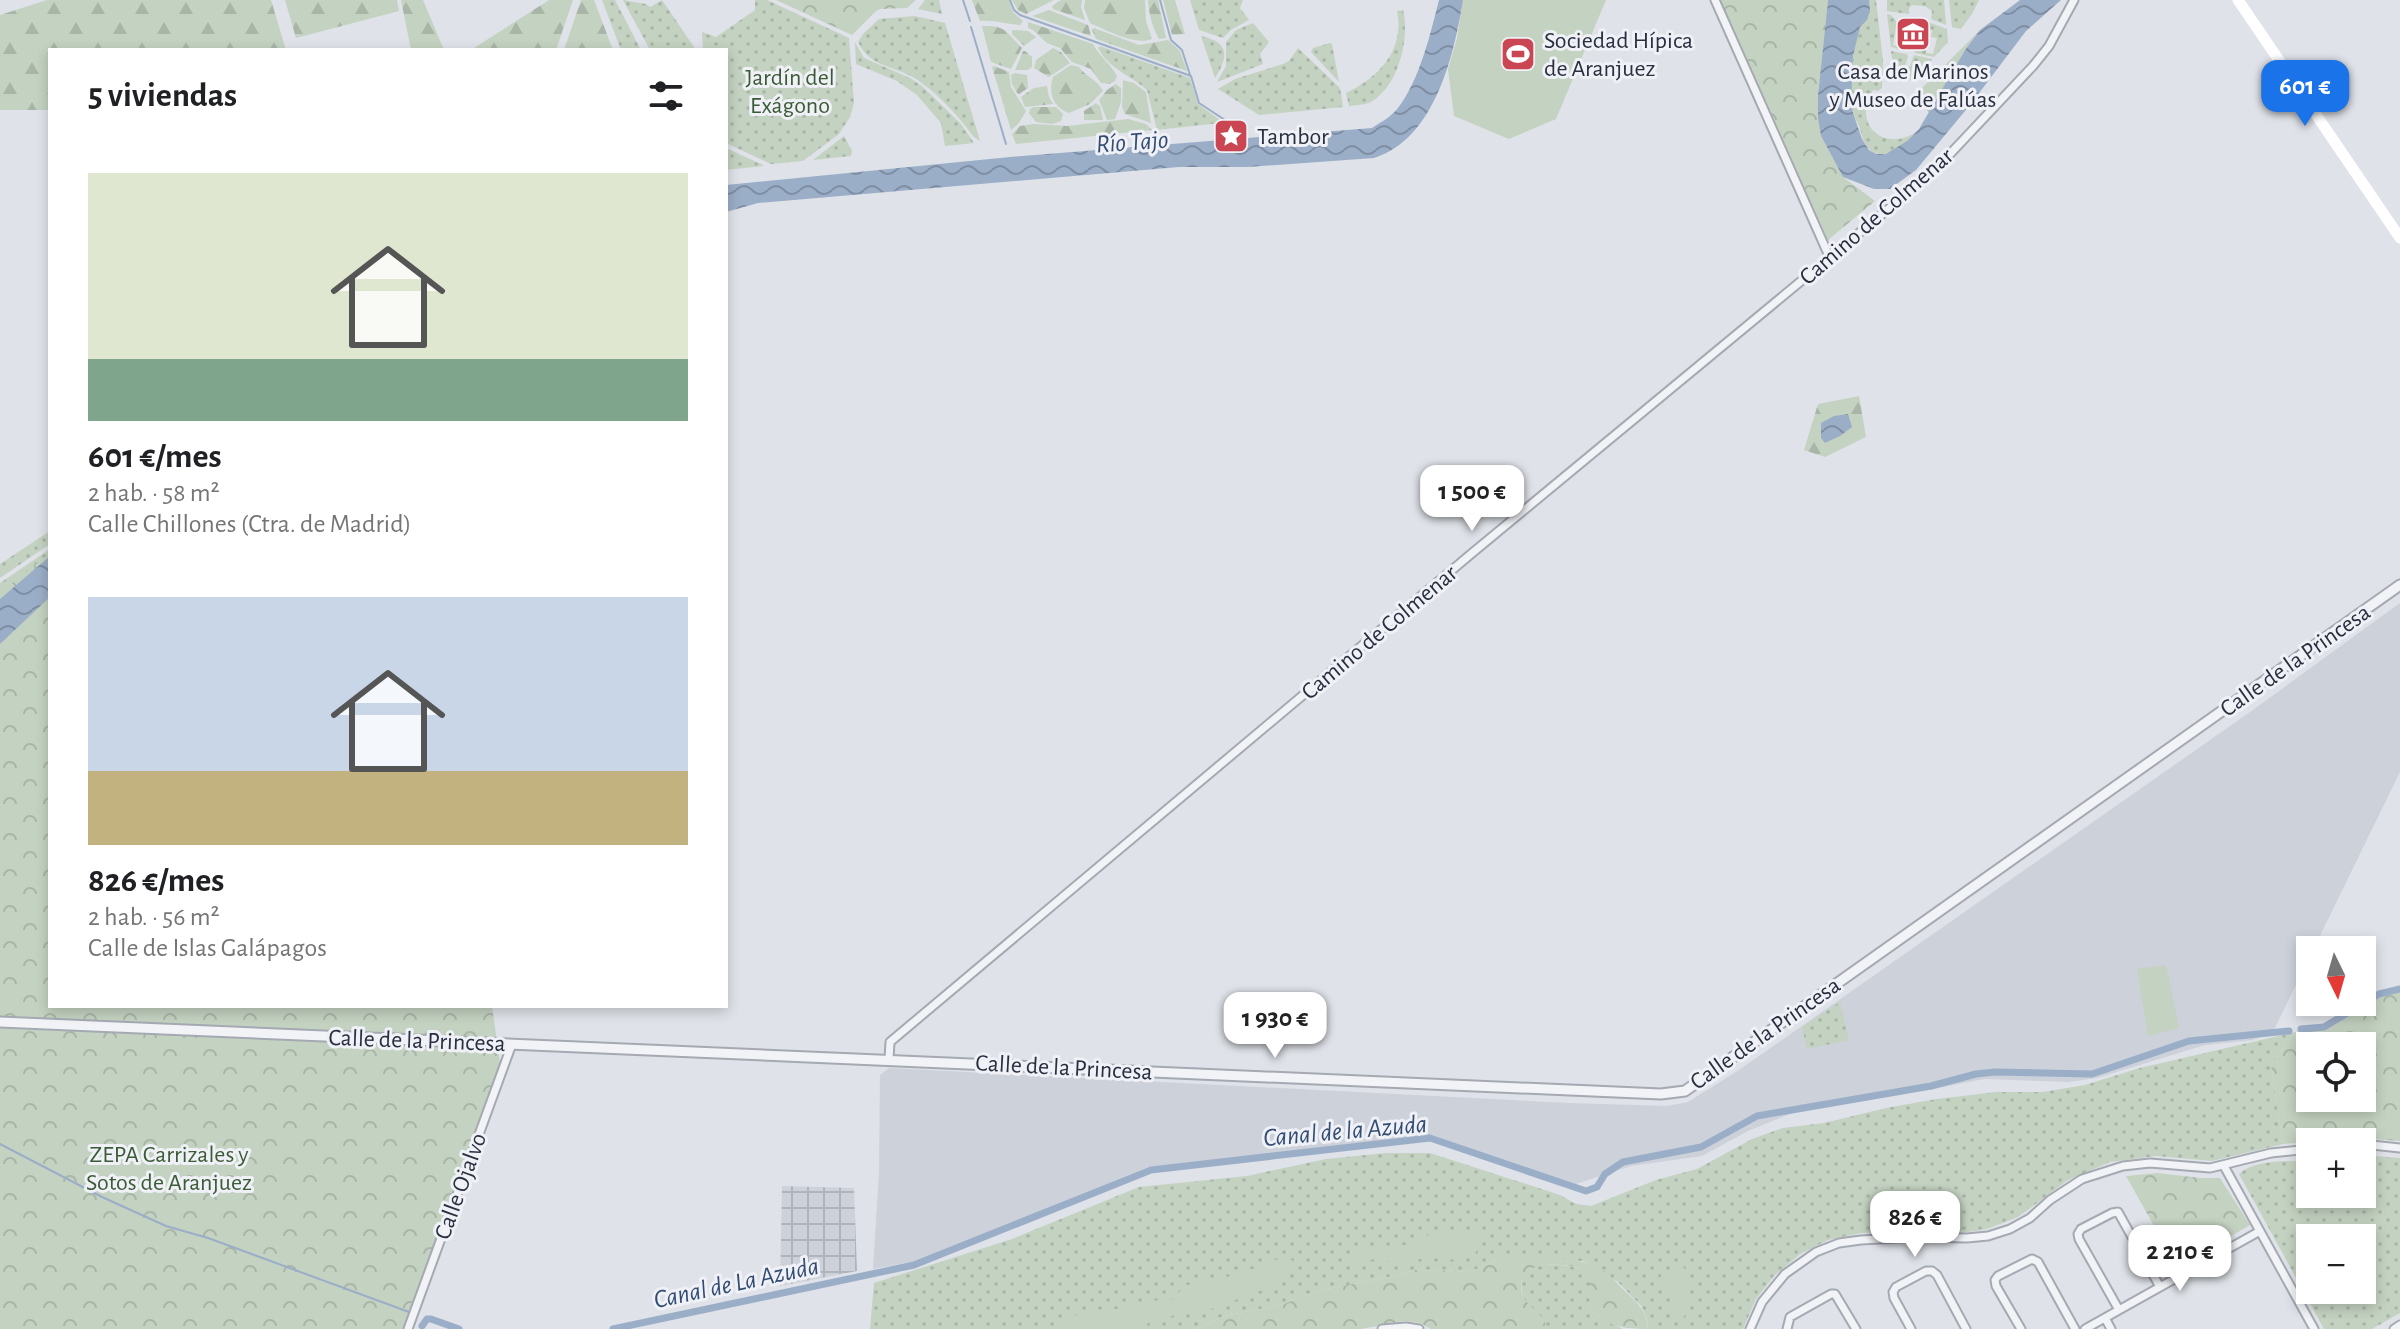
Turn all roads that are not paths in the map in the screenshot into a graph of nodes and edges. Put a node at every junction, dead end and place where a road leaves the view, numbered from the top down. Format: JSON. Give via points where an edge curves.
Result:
{"nodes":[{"id":1,"x":1715,"y":0,"type":"edge"},
{"id":2,"x":2074,"y":0,"type":"edge"},
{"id":3,"x":2238,"y":0,"type":"edge"},
{"id":4,"x":2400,"y":238,"type":"edge"},
{"id":5,"x":1829,"y":256,"type":"junction"},
{"id":6,"x":2400,"y":585,"type":"edge"},
{"id":7,"x":0,"y":1022,"type":"edge"},
{"id":8,"x":512,"y":1044,"type":"junction"},
{"id":9,"x":889,"y":1059,"type":"junction"},
{"id":10,"x":2376,"y":1145,"type":"edge"},
{"id":11,"x":2400,"y":1148,"type":"edge"},
{"id":12,"x":2296,"y":1150,"type":"edge"},
{"id":13,"x":2224,"y":1166,"type":"junction"},
{"id":14,"x":2260,"y":1231,"type":"junction"},
{"id":15,"x":2160,"y":1287,"type":"junction"},
{"id":16,"x":2119,"y":1310,"type":"junction"},
{"id":17,"x":2105,"y":1318,"type":"junction"},
{"id":18,"x":2400,"y":1325,"type":"edge"},
{"id":19,"x":408,"y":1329,"type":"edge"},
{"id":20,"x":1382,"y":1329,"type":"edge"},
{"id":21,"x":1419,"y":1329,"type":"edge"},
{"id":22,"x":1750,"y":1329,"type":"edge"},
{"id":23,"x":1787,"y":1329,"type":"edge"},
{"id":24,"x":1856,"y":1329,"type":"edge"},
{"id":25,"x":1911,"y":1329,"type":"edge"},
{"id":26,"x":1966,"y":1329,"type":"edge"},
{"id":27,"x":2021,"y":1329,"type":"edge"},
{"id":28,"x":2075,"y":1329,"type":"edge"},
{"id":29,"x":2085,"y":1329,"type":"edge"},
{"id":30,"x":2111,"y":1329,"type":"edge"},
{"id":31,"x":2314,"y":1329,"type":"edge"},
{"id":32,"x":2394,"y":1329,"type":"edge"}],
"edges":[{"from":1,"to":5,"type":"street"},
{"from":2,"to":5,"type":"street","name":"Camino de Colmenar","via":[[2033,66],[1933,172]]},
{"from":3,"to":4,"type":"main road"},
{"from":5,"to":9,"type":"street","name":"Camino de Colmenar","via":[[890,1042]]},
{"from":6,"to":9,"type":"street","name":"Calle de la Princesa","via":[[1685,1091]]},
{"from":7,"to":8,"type":"street","name":"Calle de la Princesa"},
{"from":8,"to":9,"type":"street","name":"Calle de la Princesa"},
{"from":8,"to":19,"type":"street","name":"Calle Ojalvo"},
{"from":10,"to":11,"type":"street"},
{"from":12,"to":13,"type":"street"},
{"from":13,"to":14,"type":"street"},
{"from":13,"to":22,"type":"street","via":[[2150,1163],[2102,1171],[2065,1189],[2030,1218],[1988,1236],[1861,1240],[1827,1247],[1797,1264],[1772,1288]]},
{"from":14,"to":15,"type":"street"},
{"from":14,"to":31,"type":"street"},
{"from":15,"to":16,"type":"street"},
{"from":15,"to":16,"type":"street","via":[[2118,1212],[2081,1229],[2079,1239]]},
{"from":16,"to":17,"type":"street"},
{"from":17,"to":29,"type":"street"},
{"from":17,"to":30,"type":"street"},
{"from":18,"to":32,"type":"street"},
{"from":20,"to":21,"type":"street"},
{"from":23,"to":24,"type":"street","via":[[1790,1317],[1835,1294]]},
{"from":25,"to":26,"type":"street","via":[[1893,1292],[1932,1271]]},
{"from":27,"to":28,"type":"street","via":[[1995,1280],[2032,1259]]}]}
